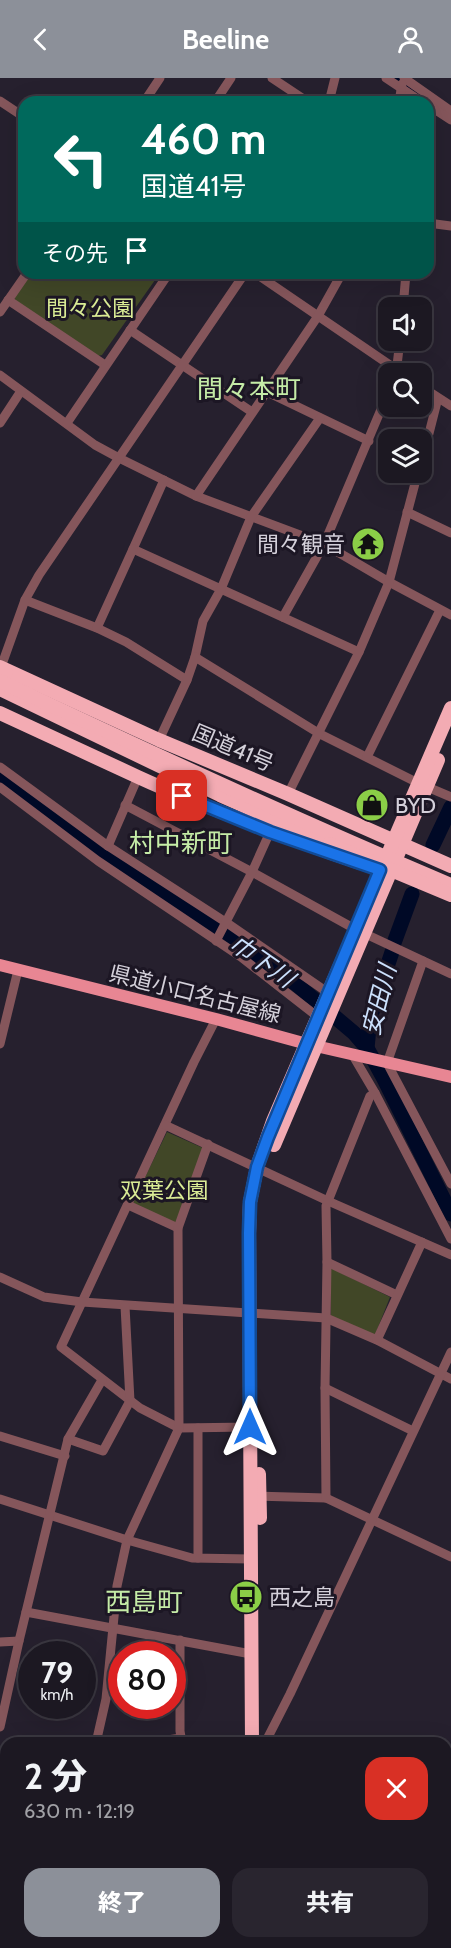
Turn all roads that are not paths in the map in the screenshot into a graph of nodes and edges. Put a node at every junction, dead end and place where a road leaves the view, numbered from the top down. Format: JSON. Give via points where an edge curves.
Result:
{"nodes":[{"id":1,"x":160,"y":78,"type":"edge"},
{"id":2,"x":231,"y":78,"type":"edge"},
{"id":3,"x":272,"y":78,"type":"edge"},
{"id":4,"x":335,"y":78,"type":"edge"},
{"id":5,"x":386,"y":78,"type":"edge"},
{"id":6,"x":403,"y":78,"type":"edge"},
{"id":7,"x":402,"y":89,"type":"junction"},
{"id":8,"x":293,"y":92,"type":"junction"},
{"id":9,"x":148,"y":96,"type":"edge"},
{"id":10,"x":219,"y":96,"type":"edge"},
{"id":11,"x":291,"y":96,"type":"edge"},
{"id":12,"x":299,"y":96,"type":"edge"},
{"id":13,"x":330,"y":96,"type":"edge"},
{"id":14,"x":400,"y":96,"type":"edge"},
{"id":15,"x":413,"y":96,"type":"edge"},
{"id":16,"x":429,"y":96,"type":"edge"},
{"id":17,"x":434,"y":99,"type":"edge"},
{"id":18,"x":0,"y":101,"type":"edge"},
{"id":19,"x":434,"y":109,"type":"edge"},
{"id":20,"x":451,"y":111,"type":"edge"},
{"id":21,"x":18,"y":113,"type":"edge"},
{"id":22,"x":451,"y":120,"type":"edge"},
{"id":23,"x":434,"y":224,"type":"edge"},
{"id":24,"x":451,"y":226,"type":"edge"},
{"id":25,"x":23,"y":279,"type":"edge"},
{"id":26,"x":164,"y":279,"type":"edge"},
{"id":27,"x":241,"y":279,"type":"edge"},
{"id":28,"x":264,"y":279,"type":"edge"},
{"id":29,"x":339,"y":279,"type":"edge"},
{"id":30,"x":405,"y":279,"type":"edge"},
{"id":31,"x":404,"y":297,"type":"edge"},
{"id":32,"x":8,"y":300,"type":"junction"},
{"id":33,"x":0,"y":312,"type":"edge"},
{"id":34,"x":318,"y":316,"type":"junction"},
{"id":35,"x":130,"y":330,"type":"junction"},
{"id":36,"x":386,"y":363,"type":"edge"},
{"id":37,"x":105,"y":365,"type":"junction"},
{"id":38,"x":181,"y":365,"type":"junction"},
{"id":39,"x":0,"y":375,"type":"edge"},
{"id":40,"x":21,"y":391,"type":"junction"},
{"id":41,"x":267,"y":392,"type":"junction"},
{"id":42,"x":432,"y":394,"type":"edge"},
{"id":43,"x":438,"y":398,"type":"junction"},
{"id":44,"x":451,"y":406,"type":"edge"},
{"id":45,"x":252,"y":412,"type":"junction"},
{"id":46,"x":378,"y":417,"type":"edge"},
{"id":47,"x":320,"y":418,"type":"junction"},
{"id":48,"x":0,"y":423,"type":"edge"},
{"id":49,"x":67,"y":423,"type":"junction"},
{"id":50,"x":430,"y":429,"type":"edge"},
{"id":51,"x":369,"y":441,"type":"junction"},
{"id":52,"x":119,"y":458,"type":"junction"},
{"id":53,"x":164,"y":480,"type":"junction"},
{"id":54,"x":415,"y":483,"type":"edge"},
{"id":55,"x":196,"y":496,"type":"junction"},
{"id":56,"x":408,"y":513,"type":"junction"},
{"id":57,"x":251,"y":517,"type":"junction"},
{"id":58,"x":451,"y":533,"type":"edge"},
{"id":59,"x":324,"y":544,"type":"junction"},
{"id":60,"x":133,"y":549,"type":"junction"},
{"id":61,"x":390,"y":582,"type":"junction"},
{"id":62,"x":221,"y":589,"type":"junction"},
{"id":63,"x":25,"y":600,"type":"junction"},
{"id":64,"x":440,"y":610,"type":"junction"},
{"id":65,"x":451,"y":615,"type":"edge"},
{"id":66,"x":283,"y":617,"type":"junction"},
{"id":67,"x":98,"y":628,"type":"junction"},
{"id":68,"x":359,"y":652,"type":"junction"},
{"id":69,"x":195,"y":657,"type":"junction"},
{"id":70,"x":0,"y":671,"type":"edge"},
{"id":71,"x":187,"y":680,"type":"junction"},
{"id":72,"x":0,"y":689,"type":"edge"},
{"id":73,"x":0,"y":708,"type":"edge"},
{"id":74,"x":451,"y":708,"type":"edge"},
{"id":75,"x":0,"y":713,"type":"edge"},
{"id":76,"x":451,"y":730,"type":"edge"},
{"id":77,"x":320,"y":734,"type":"junction"},
{"id":78,"x":159,"y":740,"type":"junction"},
{"id":79,"x":367,"y":757,"type":"junction"},
{"id":80,"x":0,"y":767,"type":"edge"},
{"id":81,"x":138,"y":777,"type":"junction"},
{"id":82,"x":423,"y":785,"type":"junction"},
{"id":83,"x":0,"y":787,"type":"edge"},
{"id":84,"x":288,"y":794,"type":"junction"},
{"id":85,"x":451,"y":797,"type":"edge"},
{"id":86,"x":125,"y":806,"type":"junction"},
{"id":87,"x":270,"y":832,"type":"junction"},
{"id":88,"x":397,"y":843,"type":"junction"},
{"id":89,"x":329,"y":844,"type":"junction"},
{"id":90,"x":108,"y":846,"type":"junction"},
{"id":91,"x":451,"y":866,"type":"edge"},
{"id":92,"x":252,"y":872,"type":"junction"},
{"id":93,"x":385,"y":872,"type":"junction"},
{"id":94,"x":451,"y":885,"type":"edge"},
{"id":95,"x":451,"y":896,"type":"edge"},
{"id":96,"x":451,"y":900,"type":"edge"},
{"id":97,"x":226,"y":925,"type":"junction"},
{"id":98,"x":360,"y":931,"type":"junction"},
{"id":99,"x":216,"y":941,"type":"junction"},
{"id":100,"x":423,"y":961,"type":"junction"},
{"id":101,"x":0,"y":965,"type":"edge"},
{"id":102,"x":18,"y":970,"type":"junction"},
{"id":103,"x":451,"y":974,"type":"edge"},
{"id":104,"x":329,"y":999,"type":"junction"},
{"id":105,"x":321,"y":1016,"type":"junction"},
{"id":106,"x":216,"y":1019,"type":"junction"},
{"id":107,"x":0,"y":1044,"type":"edge"},
{"id":108,"x":312,"y":1045,"type":"junction"},
{"id":109,"x":352,"y":1054,"type":"junction"},
{"id":110,"x":387,"y":1063,"type":"junction"},
{"id":111,"x":450,"y":1074,"type":"edge"},
{"id":112,"x":375,"y":1093,"type":"junction"},
{"id":113,"x":165,"y":1125,"type":"junction"},
{"id":114,"x":208,"y":1144,"type":"junction"},
{"id":115,"x":261,"y":1170,"type":"junction"},
{"id":116,"x":451,"y":1184,"type":"edge"},
{"id":117,"x":328,"y":1201,"type":"junction"},
{"id":118,"x":128,"y":1205,"type":"junction"},
{"id":119,"x":178,"y":1228,"type":"junction"},
{"id":120,"x":451,"y":1239,"type":"edge"},
{"id":121,"x":422,"y":1242,"type":"junction"},
{"id":122,"x":451,"y":1255,"type":"edge"},
{"id":123,"x":327,"y":1262,"type":"junction"},
{"id":124,"x":0,"y":1277,"type":"edge"},
{"id":125,"x":397,"y":1295,"type":"junction"},
{"id":126,"x":81,"y":1302,"type":"junction"},
{"id":127,"x":125,"y":1306,"type":"junction"},
{"id":128,"x":179,"y":1310,"type":"junction"},
{"id":129,"x":254,"y":1312,"type":"junction"},
{"id":130,"x":326,"y":1318,"type":"junction"},
{"id":131,"x":377,"y":1340,"type":"junction"},
{"id":132,"x":451,"y":1352,"type":"edge"},
{"id":133,"x":441,"y":1374,"type":"junction"},
{"id":134,"x":451,"y":1379,"type":"edge"},
{"id":135,"x":102,"y":1380,"type":"junction"},
{"id":136,"x":325,"y":1388,"type":"junction"},
{"id":137,"x":130,"y":1401,"type":"junction"},
{"id":138,"x":250,"y":1427,"type":"junction"},
{"id":139,"x":179,"y":1428,"type":"junction"},
{"id":140,"x":198,"y":1428,"type":"junction"},
{"id":141,"x":413,"y":1431,"type":"junction"},
{"id":142,"x":0,"y":1436,"type":"edge"},
{"id":143,"x":68,"y":1439,"type":"junction"},
{"id":144,"x":65,"y":1456,"type":"junction"},
{"id":145,"x":255,"y":1496,"type":"junction"},
{"id":146,"x":326,"y":1498,"type":"junction"},
{"id":147,"x":0,"y":1499,"type":"edge"},
{"id":148,"x":50,"y":1515,"type":"junction"},
{"id":149,"x":371,"y":1520,"type":"junction"},
{"id":150,"x":128,"y":1539,"type":"junction"},
{"id":151,"x":451,"y":1557,"type":"edge"},
{"id":152,"x":198,"y":1558,"type":"junction"},
{"id":153,"x":251,"y":1560,"type":"junction"},
{"id":154,"x":26,"y":1612,"type":"junction"},
{"id":155,"x":114,"y":1628,"type":"junction"},
{"id":156,"x":180,"y":1640,"type":"junction"},
{"id":157,"x":18,"y":1641,"type":"edge"},
{"id":158,"x":19,"y":1641,"type":"edge"},
{"id":159,"x":0,"y":1642,"type":"edge"},
{"id":160,"x":18,"y":1646,"type":"edge"},
{"id":161,"x":251,"y":1654,"type":"junction"},
{"id":162,"x":0,"y":1727,"type":"edge"},
{"id":163,"x":97,"y":1737,"type":"edge"},
{"id":164,"x":181,"y":1737,"type":"edge"},
{"id":165,"x":252,"y":1737,"type":"edge"},
{"id":166,"x":267,"y":1737,"type":"edge"},
{"id":167,"x":269,"y":1737,"type":"edge"}],
"edges":[{"from":1,"to":9,"type":"street"},
{"from":2,"to":10,"type":"street"},
{"from":3,"to":8,"type":"street"},
{"from":4,"to":13,"type":"street"},
{"from":5,"to":7,"type":"street"},
{"from":6,"to":7,"type":"street"},
{"from":6,"to":16,"type":"street"},
{"from":7,"to":14,"type":"street"},
{"from":7,"to":15,"type":"street"},
{"from":8,"to":11,"type":"street"},
{"from":8,"to":12,"type":"street"},
{"from":17,"to":20,"type":"street"},
{"from":18,"to":21,"type":"street"},
{"from":19,"to":22,"type":"street"},
{"from":23,"to":24,"type":"street"},
{"from":25,"to":32,"type":"street"},
{"from":26,"to":35,"type":"street"},
{"from":27,"to":38,"type":"street"},
{"from":28,"to":34,"type":"street"},
{"from":29,"to":34,"type":"street"},
{"from":30,"to":31,"type":"street"},
{"from":32,"to":33,"type":"street"},
{"from":32,"to":37,"type":"street"},
{"from":34,"to":36,"type":"street"},
{"from":34,"to":41,"type":"street"},
{"from":35,"to":37,"type":"street"},
{"from":35,"to":38,"type":"street"},
{"from":37,"to":49,"type":"street"},
{"from":38,"to":45,"type":"street"},
{"from":38,"to":52,"type":"street"},
{"from":39,"to":40,"type":"street"},
{"from":40,"to":48,"type":"street"},
{"from":40,"to":49,"type":"street"},
{"from":41,"to":45,"type":"street"},
{"from":41,"to":47,"type":"street"},
{"from":42,"to":43,"type":"street"},
{"from":43,"to":44,"type":"street"},
{"from":43,"to":50,"type":"street"},
{"from":45,"to":55,"type":"street"},
{"from":46,"to":51,"type":"street"},
{"from":47,"to":51,"type":"street"},
{"from":47,"to":57,"type":"street"},
{"from":49,"to":52,"type":"street"},
{"from":51,"to":59,"type":"street"},
{"from":52,"to":53,"type":"street"},
{"from":52,"to":63,"type":"street"},
{"from":53,"to":55,"type":"street"},
{"from":53,"to":60,"type":"street"},
{"from":54,"to":56,"type":"street"},
{"from":55,"to":57,"type":"street"},
{"from":56,"to":58,"type":"street"},
{"from":56,"to":61,"type":"street"},
{"from":57,"to":59,"type":"street"},
{"from":57,"to":62,"type":"street"},
{"from":59,"to":61,"type":"street"},
{"from":59,"to":66,"type":"street"},
{"from":60,"to":62,"type":"street"},
{"from":60,"to":67,"type":"street"},
{"from":61,"to":64,"type":"street"},
{"from":61,"to":68,"type":"street"},
{"from":62,"to":66,"type":"street"},
{"from":62,"to":69,"type":"street","via":[[203,621]]},
{"from":63,"to":67,"type":"street"},
{"from":63,"to":70,"type":"street"},
{"from":64,"to":65,"type":"street"},
{"from":64,"to":79,"type":"street"},
{"from":66,"to":68,"type":"street"},
{"from":67,"to":71,"type":"street"},
{"from":68,"to":77,"type":"street"},
{"from":69,"to":71,"type":"street"},
{"from":69,"to":77,"type":"street"},
{"from":70,"to":78,"type":"highway","name":"国道41号"},
{"from":70,"to":94,"type":"highway","bridge":true,"via":[[90,714],[154,754]]},
{"from":71,"to":78,"type":"street"},
{"from":72,"to":89,"type":"highway"},
{"from":73,"to":89,"type":"highway","via":[[203,800],[298,837]]},
{"from":74,"to":82,"type":"highway"},
{"from":75,"to":81,"type":"highway"},
{"from":76,"to":82,"type":"highway"},
{"from":77,"to":79,"type":"street"},
{"from":77,"to":84,"type":"street"},
{"from":78,"to":84,"type":"highway","name":"国道41号"},
{"from":79,"to":82,"type":"street"},
{"from":80,"to":90,"type":"street"},
{"from":81,"to":86,"type":"street"},
{"from":81,"to":87,"type":"highway"},
{"from":82,"to":85,"type":"street"},
{"from":82,"to":88,"type":"highway"},
{"from":83,"to":99,"type":"street","via":[[98,861]]},
{"from":84,"to":88,"type":"highway","name":"国道41号"},
{"from":86,"to":90,"type":"street"},
{"from":86,"to":92,"type":"street"},
{"from":87,"to":92,"type":"street"},
{"from":87,"to":93,"type":"highway"},
{"from":88,"to":91,"type":"highway","name":"国道41号"},
{"from":88,"to":93,"type":"highway"},
{"from":89,"to":95,"type":"highway","bridge":true},
{"from":90,"to":97,"type":"street"},
{"from":92,"to":97,"type":"street"},
{"from":92,"to":98,"type":"street"},
{"from":93,"to":96,"type":"highway"},
{"from":93,"to":98,"type":"highway"},
{"from":97,"to":99,"type":"street"},
{"from":97,"to":104,"type":"street"},
{"from":98,"to":100,"type":"street"},
{"from":98,"to":104,"type":"highway"},
{"from":99,"to":105,"type":"street"},
{"from":100,"to":103,"type":"street"},
{"from":100,"to":110,"type":"street"},
{"from":101,"to":102,"type":"main road","name":"県道小口名古屋線"},
{"from":102,"to":106,"type":"main road","name":"県道小口名古屋線"},
{"from":102,"to":107,"type":"street"},
{"from":104,"to":105,"type":"highway"},
{"from":105,"to":108,"type":"highway"},
{"from":106,"to":108,"type":"main road","name":"県道小口名古屋線"},
{"from":106,"to":113,"type":"street"},
{"from":108,"to":109,"type":"main road","name":"県道小口名古屋線"},
{"from":108,"to":115,"type":"highway","via":[[273,1121]]},
{"from":109,"to":110,"type":"main road","name":"県道小口名古屋線"},
{"from":109,"to":112,"type":"street"},
{"from":110,"to":111,"type":"main road","name":"県道小口名古屋線"},
{"from":110,"to":116,"type":"street"},
{"from":112,"to":117,"type":"street","via":[[370,1096]]},
{"from":112,"to":120,"type":"street"},
{"from":113,"to":114,"type":"street"},
{"from":113,"to":118,"type":"street"},
{"from":114,"to":115,"type":"street"},
{"from":114,"to":119,"type":"street"},
{"from":115,"to":117,"type":"street"},
{"from":115,"to":129,"type":"highway","via":[[250,1202]]},
{"from":117,"to":121,"type":"street"},
{"from":117,"to":123,"type":"street"},
{"from":118,"to":119,"type":"street"},
{"from":118,"to":126,"type":"street"},
{"from":119,"to":128,"type":"street"},
{"from":121,"to":122,"type":"street"},
{"from":121,"to":125,"type":"street"},
{"from":123,"to":125,"type":"street"},
{"from":123,"to":130,"type":"street"},
{"from":124,"to":126,"type":"street","via":[[44,1298]]},
{"from":125,"to":131,"type":"street"},
{"from":126,"to":127,"type":"street"},
{"from":126,"to":135,"type":"street","via":[[61,1347]]},
{"from":127,"to":128,"type":"street"},
{"from":127,"to":137,"type":"street"},
{"from":128,"to":129,"type":"street"},
{"from":128,"to":139,"type":"street"},
{"from":129,"to":130,"type":"street"},
{"from":129,"to":138,"type":"highway"},
{"from":129,"to":145,"type":"highway"},
{"from":130,"to":131,"type":"street"},
{"from":130,"to":136,"type":"street"},
{"from":131,"to":133,"type":"street"},
{"from":132,"to":133,"type":"street"},
{"from":133,"to":134,"type":"street"},
{"from":133,"to":141,"type":"street"},
{"from":135,"to":137,"type":"street"},
{"from":135,"to":143,"type":"street"},
{"from":136,"to":141,"type":"street"},
{"from":136,"to":146,"type":"street"},
{"from":137,"to":139,"type":"street"},
{"from":137,"to":143,"type":"street","via":[[103,1451]]},
{"from":138,"to":140,"type":"street"},
{"from":138,"to":145,"type":"highway"},
{"from":139,"to":140,"type":"street"},
{"from":139,"to":150,"type":"street"},
{"from":140,"to":152,"type":"street"},
{"from":141,"to":149,"type":"street"},
{"from":142,"to":144,"type":"street"},
{"from":143,"to":144,"type":"street"},
{"from":144,"to":148,"type":"street"},
{"from":145,"to":146,"type":"street"},
{"from":145,"to":153,"type":"highway"},
{"from":145,"to":166,"type":"highway"},
{"from":146,"to":149,"type":"street"},
{"from":147,"to":148,"type":"street"},
{"from":148,"to":150,"type":"street"},
{"from":148,"to":154,"type":"street"},
{"from":149,"to":151,"type":"street"},
{"from":149,"to":167,"type":"street"},
{"from":150,"to":152,"type":"street"},
{"from":150,"to":155,"type":"street","via":[[117,1586]]},
{"from":152,"to":153,"type":"street"},
{"from":153,"to":161,"type":"highway"},
{"from":154,"to":155,"type":"street"},
{"from":154,"to":158,"type":"street"},
{"from":155,"to":156,"type":"street"},
{"from":155,"to":163,"type":"street"},
{"from":156,"to":161,"type":"street"},
{"from":156,"to":164,"type":"street"},
{"from":157,"to":159,"type":"street"},
{"from":160,"to":162,"type":"street"},
{"from":161,"to":165,"type":"highway"}]}
